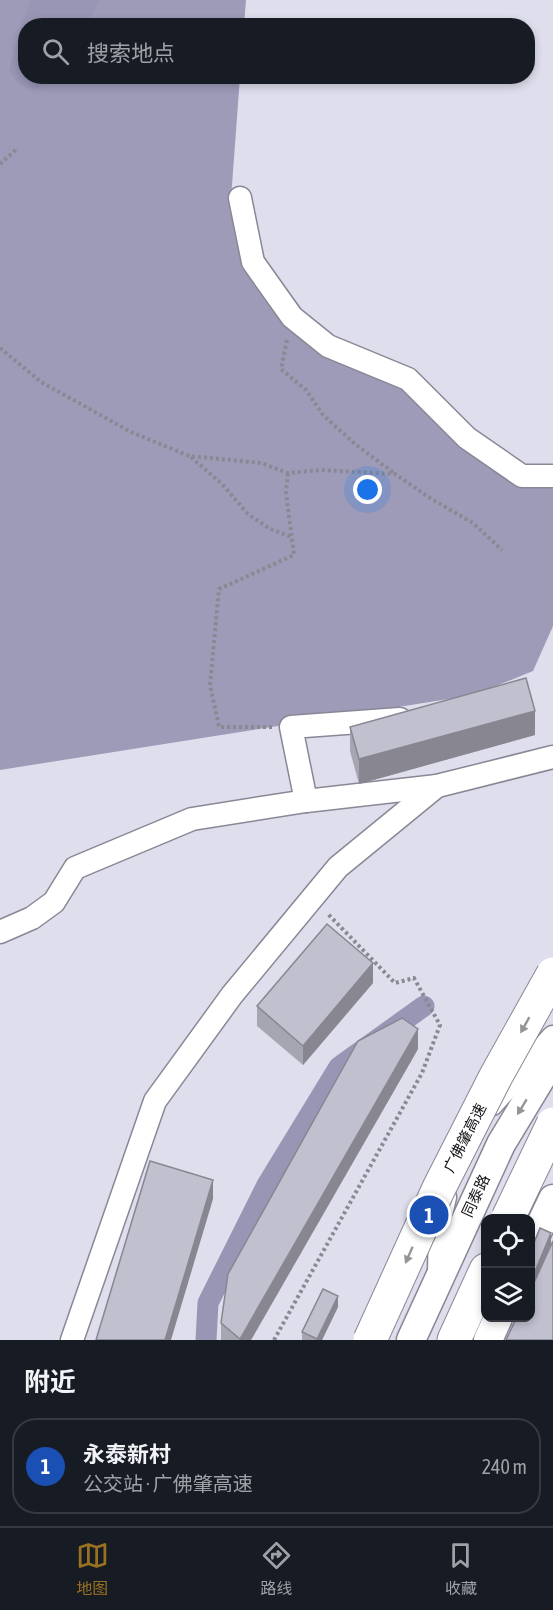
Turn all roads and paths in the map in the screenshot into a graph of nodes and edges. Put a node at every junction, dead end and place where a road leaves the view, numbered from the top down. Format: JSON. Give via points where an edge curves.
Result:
{"nodes":[{"id":1,"x":18,"y":148,"type":"dead end"},
{"id":2,"x":0,"y":164,"type":"edge"},
{"id":3,"x":240,"y":198,"type":"dead end"},
{"id":4,"x":292,"y":317,"type":"junction"},
{"id":5,"x":0,"y":348,"type":"edge"},
{"id":6,"x":189,"y":456,"type":"junction"},
{"id":7,"x":288,"y":473,"type":"junction"},
{"id":8,"x":395,"y":474,"type":"junction"},
{"id":9,"x":553,"y":476,"type":"edge"},
{"id":10,"x":292,"y":537,"type":"junction"},
{"id":11,"x":502,"y":550,"type":"dead end"},
{"id":12,"x":417,"y":717,"type":"edge"},
{"id":13,"x":291,"y":727,"type":"junction"},
{"id":14,"x":553,"y":757,"type":"edge"},
{"id":15,"x":437,"y":786,"type":"junction"},
{"id":16,"x":306,"y":801,"type":"junction"},
{"id":17,"x":312,"y":898,"type":"junction"},
{"id":18,"x":0,"y":932,"type":"edge"},
{"id":19,"x":553,"y":974,"type":"edge"},
{"id":20,"x":553,"y":1037,"type":"edge"},
{"id":21,"x":553,"y":1058,"type":"edge"},
{"id":22,"x":553,"y":1124,"type":"edge"},
{"id":23,"x":553,"y":1199,"type":"edge"},
{"id":24,"x":511,"y":1214,"type":"edge"},
{"id":25,"x":535,"y":1238,"type":"edge"},
{"id":26,"x":439,"y":1278,"type":"junction"},
{"id":27,"x":481,"y":1282,"type":"edge"},
{"id":28,"x":496,"y":1322,"type":"edge"},
{"id":29,"x":72,"y":1340,"type":"edge"},
{"id":30,"x":274,"y":1340,"type":"edge"},
{"id":31,"x":370,"y":1340,"type":"edge"},
{"id":32,"x":411,"y":1340,"type":"edge"},
{"id":33,"x":455,"y":1340,"type":"edge"},
{"id":34,"x":488,"y":1340,"type":"edge"}],
"edges":[{"from":1,"to":2,"type":"path"},
{"from":3,"to":4,"type":"street","via":[[253,262]]},
{"from":4,"to":8,"type":"path","via":[[281,369],[306,390],[323,415]]},
{"from":4,"to":9,"type":"street","via":[[328,346],[408,379],[467,438],[522,476]]},
{"from":5,"to":6,"type":"path","via":[[41,382],[131,432]]},
{"from":6,"to":7,"type":"path","via":[[261,464]]},
{"from":6,"to":10,"type":"path","via":[[222,484],[248,514],[270,529]]},
{"from":7,"to":8,"type":"path","via":[[322,470]]},
{"from":7,"to":10,"type":"path","via":[[286,493]]},
{"from":8,"to":11,"type":"path","via":[[473,523]]},
{"from":10,"to":13,"type":"path","via":[[294,555],[219,589],[210,685],[219,727]]},
{"from":12,"to":13,"type":"street"},
{"from":13,"to":16,"type":"street"},
{"from":14,"to":15,"type":"street"},
{"from":15,"to":16,"type":"street"},
{"from":15,"to":17,"type":"street","via":[[338,867]]},
{"from":16,"to":18,"type":"street","via":[[192,819],[75,868],[54,902],[33,918]]},
{"from":17,"to":29,"type":"street","via":[[232,995],[155,1101]]},
{"from":17,"to":30,"type":"path","via":[[395,983],[414,978],[440,1025],[422,1073]]},
{"from":19,"to":31,"type":"highway","name":"广佛肇高速","one_way":true,"bridge":true,"via":[[439,1188]]},
{"from":20,"to":26,"type":"street","via":[[491,1105],[461,1153],[440,1219]]},
{"from":21,"to":26,"type":"main road","name":"同泰路","one_way":true,"via":[[501,1144]]},
{"from":22,"to":24,"type":"highway","bridge":true},
{"from":23,"to":25,"type":"main road"},
{"from":26,"to":32,"type":"main road","name":"同泰路"},
{"from":27,"to":33,"type":"highway"},
{"from":28,"to":34,"type":"main road"}]}
